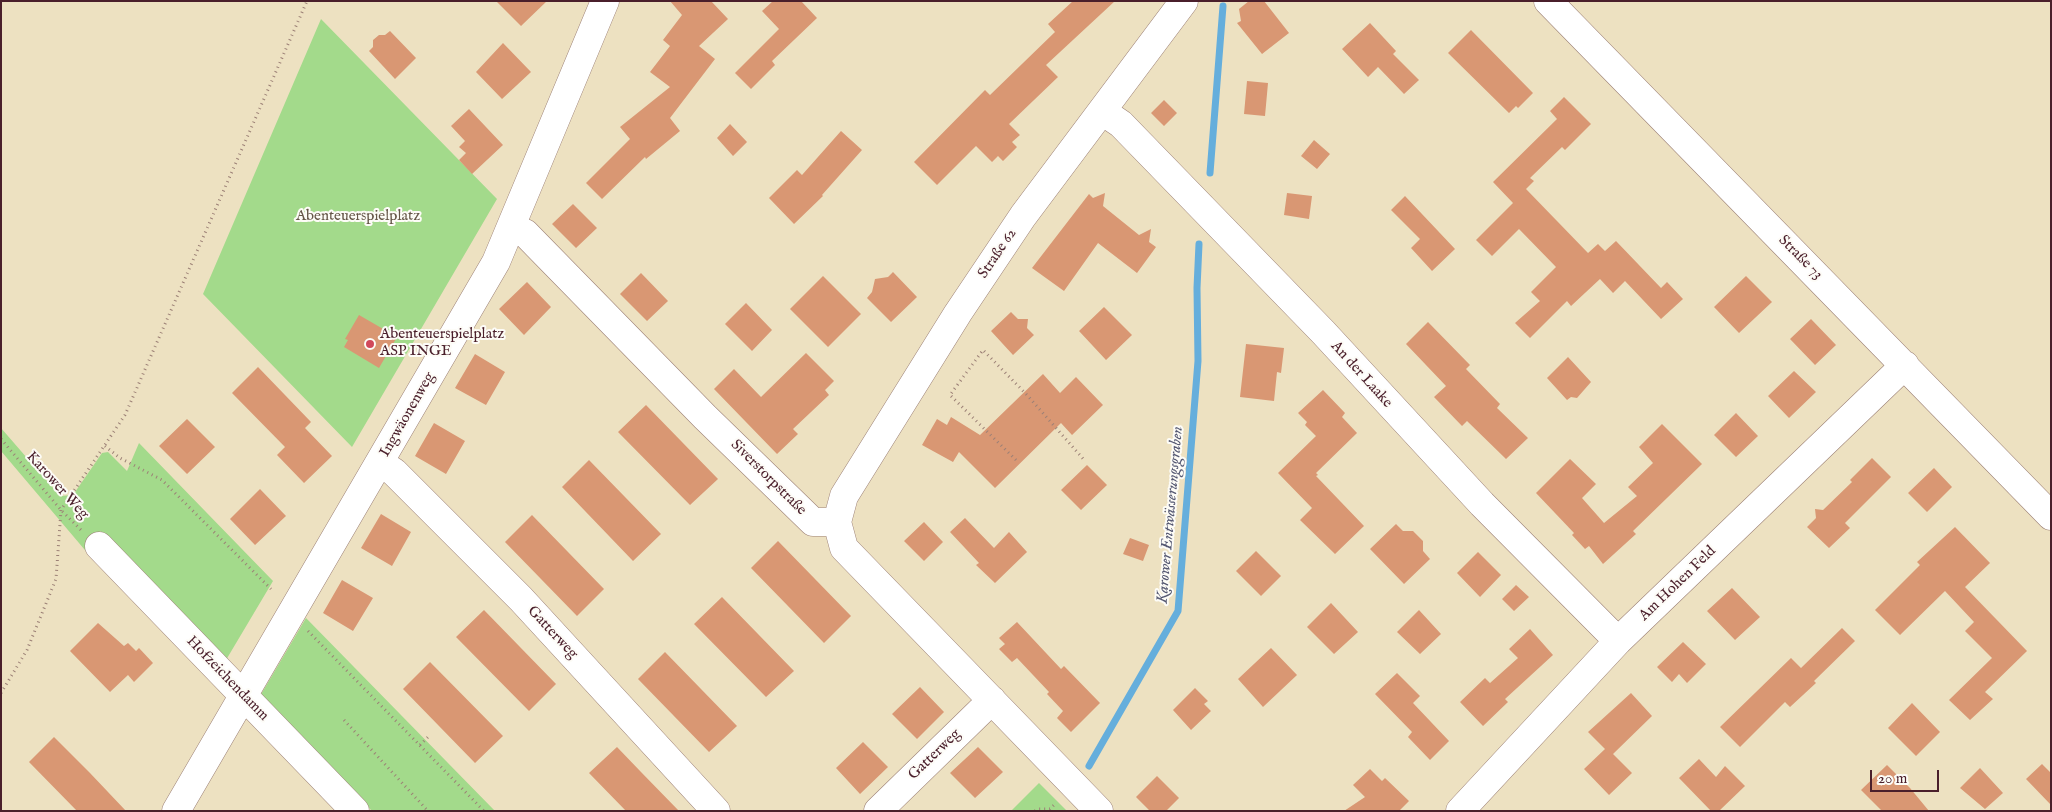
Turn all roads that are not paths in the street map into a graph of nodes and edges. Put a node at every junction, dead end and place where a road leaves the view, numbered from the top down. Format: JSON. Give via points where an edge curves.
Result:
{"nodes":[{"id":1,"x":605,"y":1,"type":"edge"},
{"id":2,"x":1184,"y":1,"type":"edge"},
{"id":3,"x":1548,"y":1,"type":"edge"},
{"id":4,"x":1102,"y":111,"type":"junction"},
{"id":5,"x":511,"y":227,"type":"junction"},
{"id":6,"x":1905,"y":365,"type":"junction"},
{"id":7,"x":380,"y":463,"type":"junction"},
{"id":8,"x":2051,"y":516,"type":"edge"},
{"id":9,"x":837,"y":522,"type":"junction"},
{"id":10,"x":99,"y":546,"type":"road end"},
{"id":11,"x":1618,"y":642,"type":"junction"},
{"id":12,"x":244,"y":696,"type":"junction"},
{"id":13,"x":992,"y":700,"type":"junction"},
{"id":14,"x":176,"y":811,"type":"edge"},
{"id":15,"x":355,"y":811,"type":"edge"},
{"id":16,"x":716,"y":811,"type":"edge"},
{"id":17,"x":878,"y":811,"type":"edge"},
{"id":18,"x":1098,"y":811,"type":"edge"},
{"id":19,"x":1460,"y":811,"type":"edge"}],
"edges":[{"from":1,"to":5,"type":"street","name":"Ingwäonenweg"},
{"from":2,"to":4,"type":"street","name":"Straße 62"},
{"from":3,"to":6,"type":"street","name":"Straße 73"},
{"from":4,"to":9,"type":"street","name":"Straße 62","via":[[1023,216],[958,313],[844,496]]},
{"from":4,"to":11,"type":"street","name":"An der Laake","via":[[1121,124],[1310,318],[1482,504]]},
{"from":5,"to":7,"type":"street","name":"Ingwäonenweg","via":[[496,262]]},
{"from":5,"to":9,"type":"street","name":"Siverstorpstraße","via":[[525,233],[813,522]]},
{"from":6,"to":8,"type":"street","name":"Straße 73"},
{"from":6,"to":11,"type":"street","name":"Am Hohen Feld"},
{"from":7,"to":12,"type":"street","name":"Ingwäonenweg"},
{"from":7,"to":16,"type":"street","name":"Gatterweg","via":[[394,472],[521,599]]},
{"from":9,"to":13,"type":"street","via":[[844,548]]},
{"from":10,"to":12,"type":"street","name":"Hofzeichendamm"},
{"from":11,"to":19,"type":"street","name":"Am Hohen Feld"},
{"from":12,"to":14,"type":"street","name":"Ingwäonenweg"},
{"from":12,"to":15,"type":"street","name":"Hofzeichendamm"},
{"from":13,"to":17,"type":"street","name":"Gatterweg"},
{"from":13,"to":18,"type":"street"}]}
